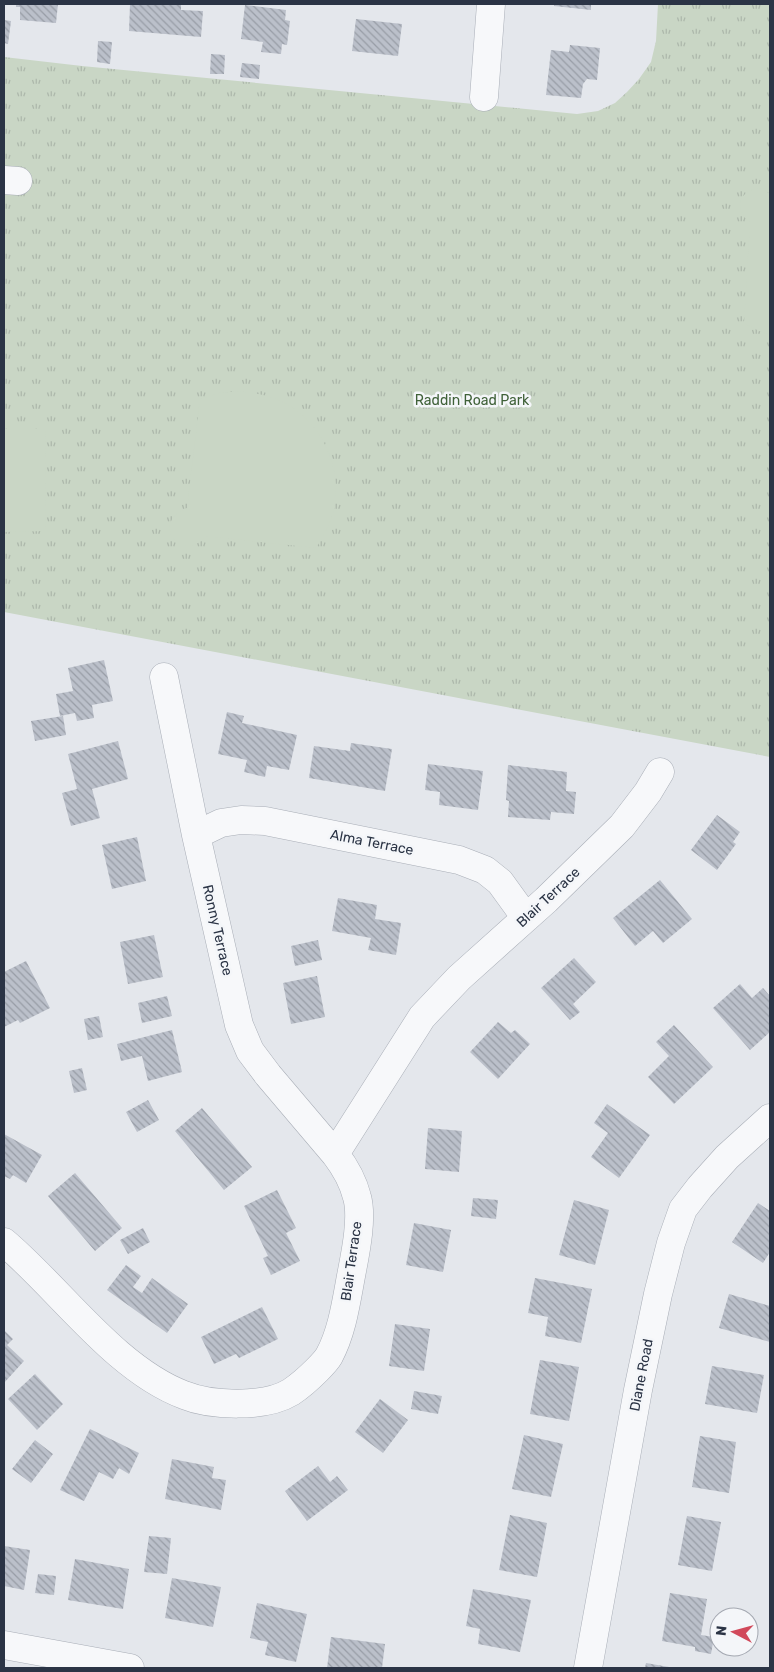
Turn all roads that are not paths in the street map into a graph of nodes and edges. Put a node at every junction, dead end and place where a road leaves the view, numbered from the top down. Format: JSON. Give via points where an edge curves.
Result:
{"nodes":[{"id":1,"x":491,"y":4,"type":"edge"},
{"id":2,"x":484,"y":97,"type":"dead end"},
{"id":3,"x":164,"y":677,"type":"dead end"},
{"id":4,"x":660,"y":772,"type":"dead end"},
{"id":5,"x":196,"y":835,"type":"junction"},
{"id":6,"x":526,"y":918,"type":"junction"},
{"id":7,"x":770,"y":1118,"type":"edge"},
{"id":8,"x":335,"y":1154,"type":"junction"},
{"id":9,"x":4,"y":1242,"type":"edge"},
{"id":10,"x":4,"y":1645,"type":"edge"},
{"id":11,"x":130,"y":1668,"type":"edge"},
{"id":12,"x":588,"y":1668,"type":"edge"}],
"edges":[{"from":1,"to":2,"type":"street"},
{"from":3,"to":5,"type":"street","name":"Ronny Terrace"},
{"from":4,"to":6,"type":"street","name":"Blair Terrace","via":[[622,826]]},
{"from":5,"to":6,"type":"street","name":"Alma Terrace","via":[[221,823],[265,821],[459,860],[485,870],[500,882]]},
{"from":5,"to":8,"type":"street","name":"Ronny Terrace","via":[[236,1011],[250,1051]]},
{"from":6,"to":8,"type":"street","name":"Blair Terrace","via":[[459,978],[422,1017]]},
{"from":7,"to":12,"type":"street","name":"Diane Road","via":[[700,1187],[683,1209],[671,1243],[638,1390]]},
{"from":8,"to":9,"type":"street","name":"Blair Terrace","via":[[348,1172],[358,1199],[358,1231],[339,1332],[329,1357],[310,1377],[290,1393],[267,1400],[211,1402],[184,1396],[156,1381],[128,1362],[96,1333]]},
{"from":10,"to":11,"type":"street"}]}
